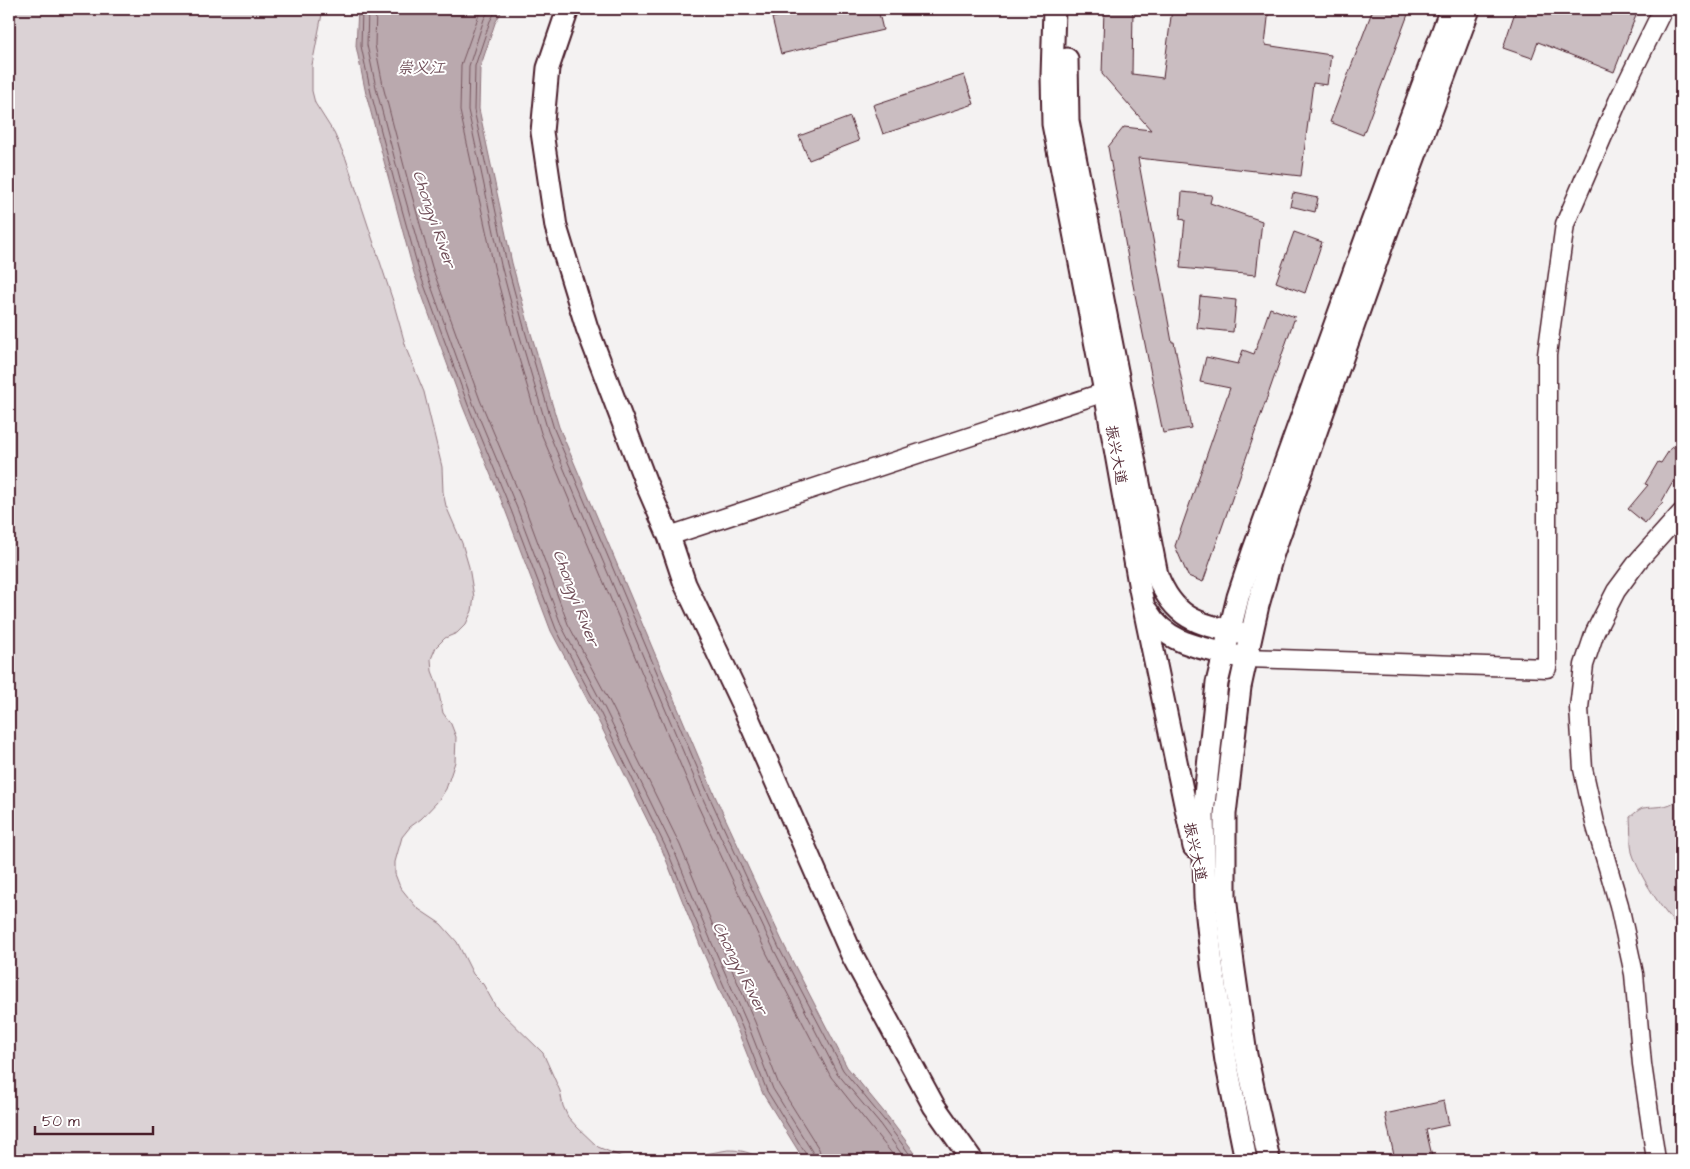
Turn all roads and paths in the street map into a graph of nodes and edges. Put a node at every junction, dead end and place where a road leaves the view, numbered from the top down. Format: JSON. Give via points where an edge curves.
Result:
{"nodes":[{"id":1,"x":568,"y":9,"type":"edge"},
{"id":2,"x":1054,"y":9,"type":"edge"},
{"id":3,"x":1069,"y":9,"type":"edge"},
{"id":4,"x":1452,"y":9,"type":"edge"},
{"id":5,"x":1469,"y":9,"type":"edge"},
{"id":6,"x":1663,"y":9,"type":"edge"},
{"id":7,"x":1114,"y":391,"type":"junction"},
{"id":8,"x":1681,"y":513,"type":"edge"},
{"id":9,"x":669,"y":536,"type":"junction"},
{"id":10,"x":1140,"y":589,"type":"junction"},
{"id":11,"x":1230,"y":631,"type":"junction"},
{"id":12,"x":1251,"y":636,"type":"junction"},
{"id":13,"x":1224,"y":653,"type":"junction"},
{"id":14,"x":1246,"y":658,"type":"junction"},
{"id":15,"x":1204,"y":898,"type":"junction"},
{"id":16,"x":972,"y":1160,"type":"edge"},
{"id":17,"x":1246,"y":1160,"type":"edge"},
{"id":18,"x":1269,"y":1160,"type":"edge"},
{"id":19,"x":1656,"y":1160,"type":"edge"}],
"edges":[{"from":1,"to":9,"type":"main road","via":[[548,68],[542,132],[556,227],[587,328]]},
{"from":2,"to":7,"type":"main road","name":"振兴大道","via":[[1053,124]]},
{"from":3,"to":7,"type":"main road","name":"振兴大道","via":[[1068,121]]},
{"from":4,"to":11,"type":"main road","via":[[1253,552]]},
{"from":5,"to":12,"type":"main road","via":[[1272,556]]},
{"from":6,"to":14,"type":"street","via":[[1618,101],[1565,224],[1547,355],[1547,668]]},
{"from":7,"to":9,"type":"street"},
{"from":7,"to":10,"type":"main road","name":"振兴大道"},
{"from":7,"to":11,"type":"main road","name":"振兴大道","via":[[1157,574],[1168,597],[1185,616]]},
{"from":8,"to":19,"type":"street","via":[[1616,591],[1595,632],[1584,666],[1579,708],[1585,778],[1634,974],[1642,1064]]},
{"from":9,"to":16,"type":"main road","via":[[685,584],[742,704],[852,956],[934,1106]]},
{"from":10,"to":13,"type":"main road","via":[[1148,612],[1163,631],[1180,642]]},
{"from":10,"to":15,"type":"main road","name":"振兴大道"},
{"from":11,"to":12,"type":"main road","name":"振兴大道"},
{"from":11,"to":13,"type":"main road"},
{"from":12,"to":14,"type":"main road"},
{"from":13,"to":14,"type":"main road"},
{"from":13,"to":15,"type":"main road","via":[[1217,683],[1203,814]]},
{"from":14,"to":18,"type":"main road","via":[[1225,814],[1225,896],[1246,1055]]},
{"from":15,"to":17,"type":"main road","via":[[1226,1061]]}]}
